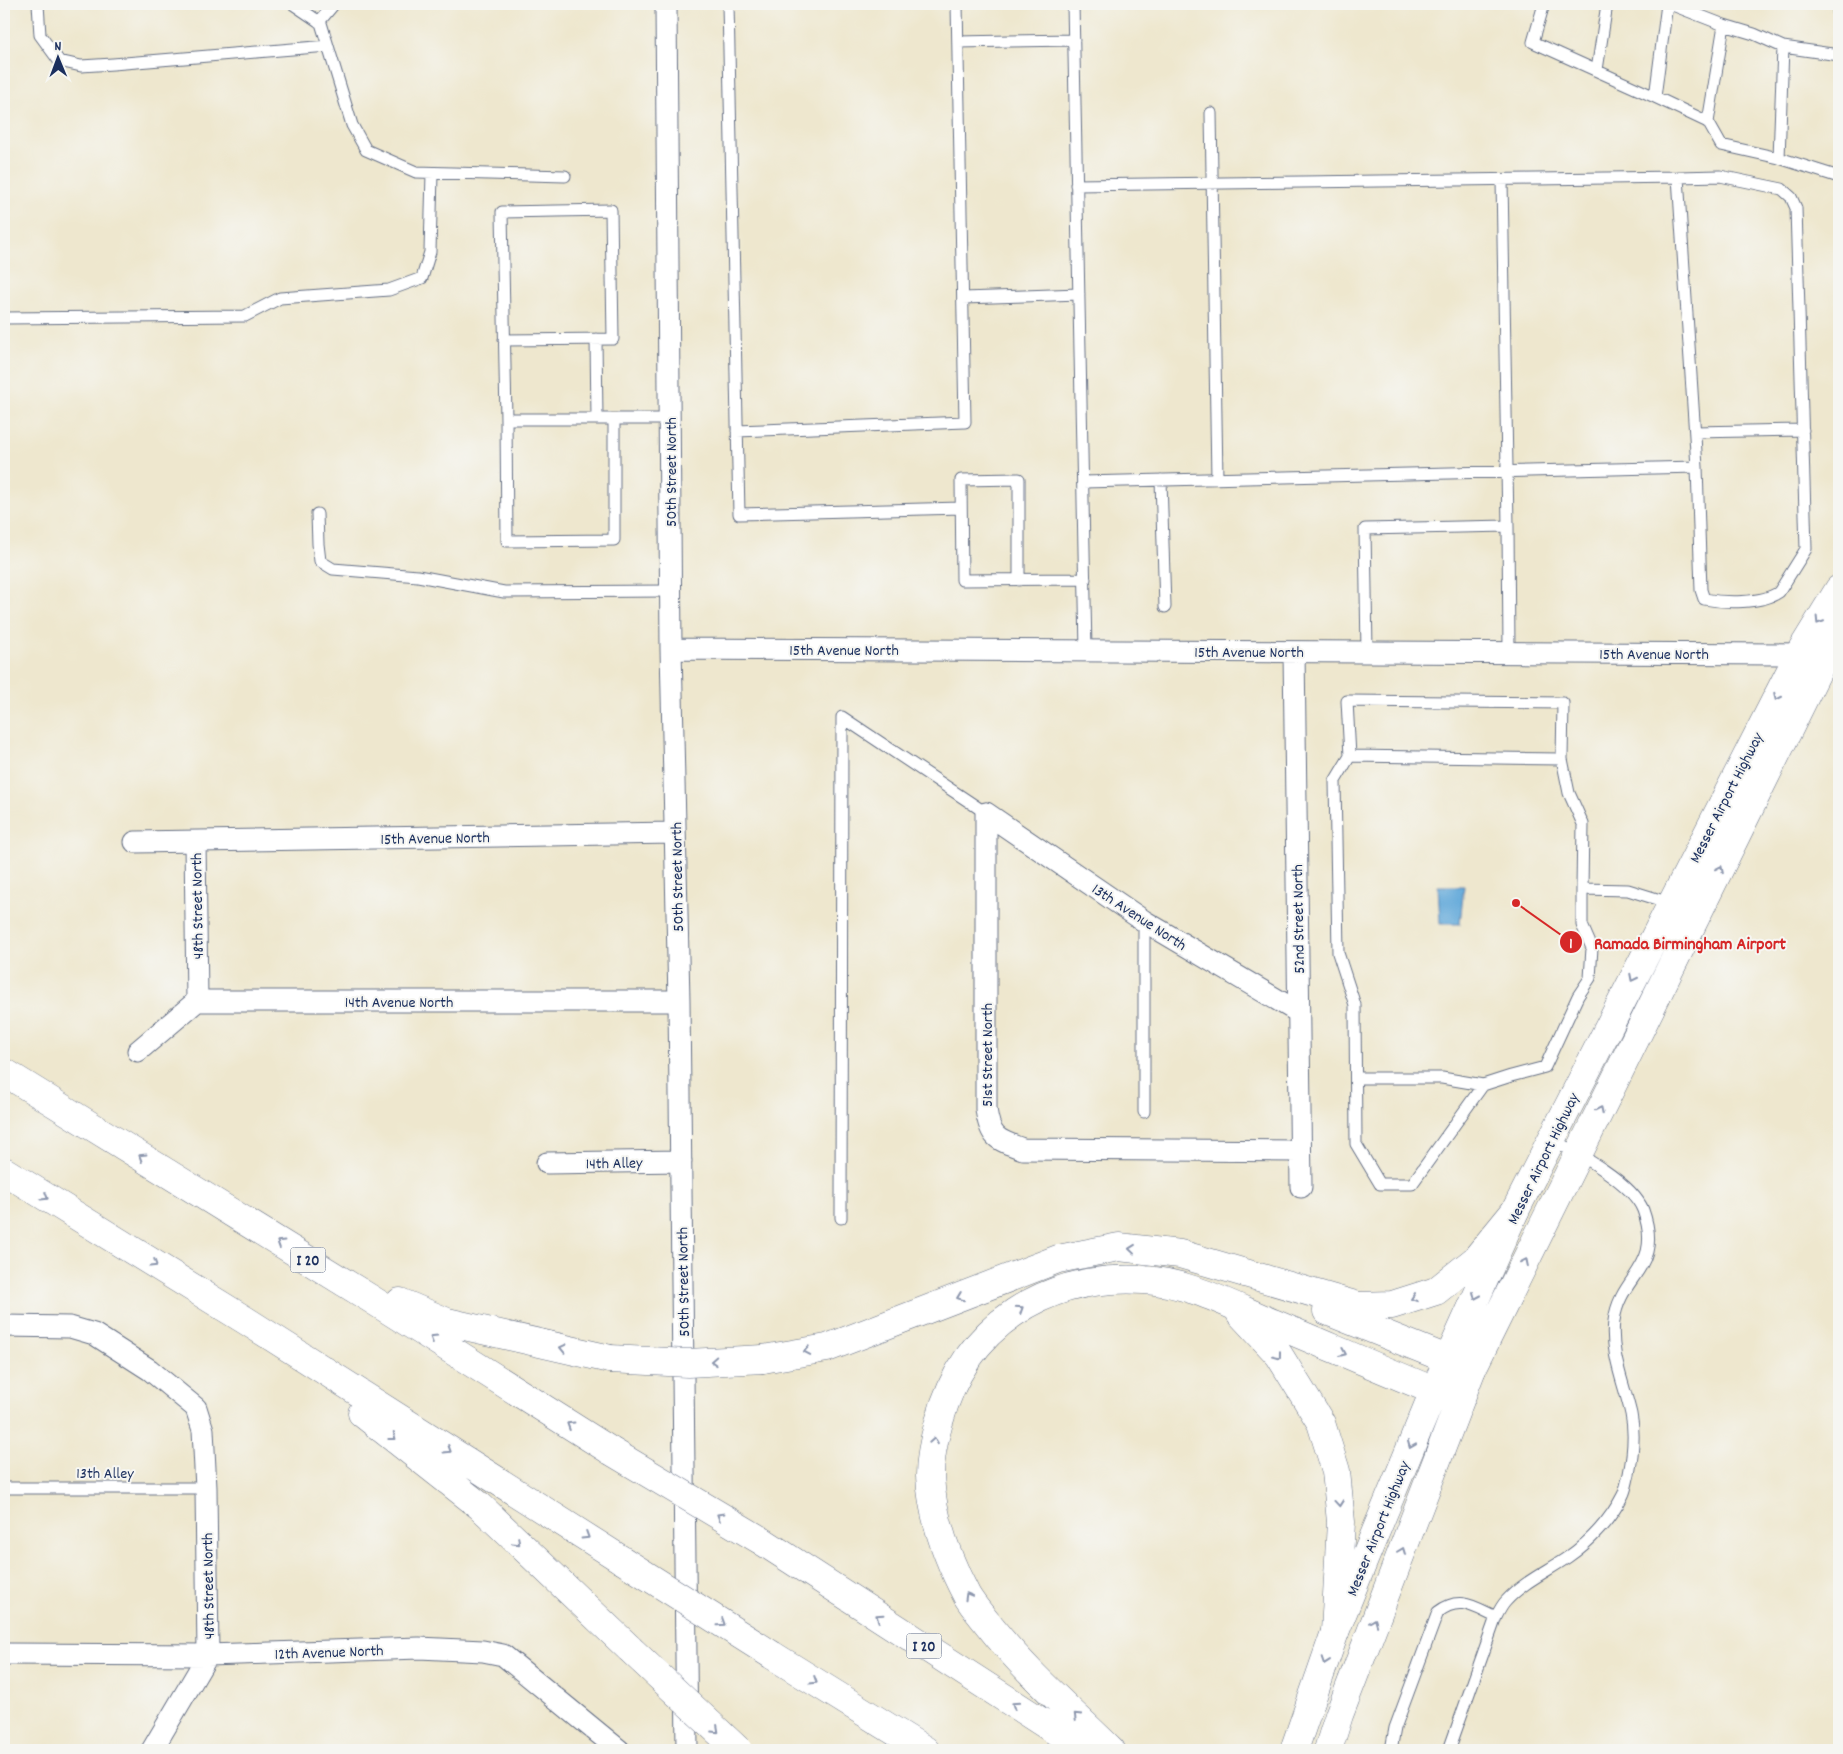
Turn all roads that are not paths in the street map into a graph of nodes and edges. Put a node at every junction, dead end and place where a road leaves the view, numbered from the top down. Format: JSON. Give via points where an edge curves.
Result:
{"nodes":[{"id":1,"x":38,"y":4,"type":"edge"},
{"id":2,"x":293,"y":4,"type":"edge"},
{"id":3,"x":334,"y":4,"type":"edge"},
{"id":4,"x":666,"y":4,"type":"edge"},
{"id":5,"x":728,"y":4,"type":"edge"},
{"id":6,"x":957,"y":4,"type":"edge"},
{"id":7,"x":1073,"y":4,"type":"edge"},
{"id":8,"x":1544,"y":4,"type":"edge"},
{"id":9,"x":1607,"y":4,"type":"edge"},
{"id":10,"x":1669,"y":4,"type":"edge"},
{"id":11,"x":1838,"y":4,"type":"edge"},
{"id":12,"x":319,"y":22,"type":"junction"},
{"id":13,"x":1724,"y":25,"type":"junction"},
{"id":14,"x":1839,"y":35,"type":"edge"},
{"id":15,"x":1074,"y":40,"type":"junction"},
{"id":16,"x":958,"y":42,"type":"junction"},
{"id":17,"x":328,"y":46,"type":"junction"},
{"id":18,"x":1783,"y":47,"type":"junction"},
{"id":19,"x":1839,"y":54,"type":"edge"},
{"id":20,"x":1597,"y":70,"type":"junction"},
{"id":21,"x":1655,"y":97,"type":"junction"},
{"id":22,"x":1211,"y":113,"type":"dead end"},
{"id":23,"x":1708,"y":122,"type":"junction"},
{"id":24,"x":1779,"y":158,"type":"junction"},
{"id":25,"x":432,"y":173,"type":"junction"},
{"id":26,"x":566,"y":176,"type":"dead end"},
{"id":27,"x":1839,"y":177,"type":"edge"},
{"id":28,"x":1678,"y":178,"type":"junction"},
{"id":29,"x":1502,"y":180,"type":"junction"},
{"id":30,"x":1213,"y":183,"type":"junction"},
{"id":31,"x":1076,"y":185,"type":"junction"},
{"id":32,"x":1079,"y":294,"type":"junction"},
{"id":33,"x":962,"y":298,"type":"junction"},
{"id":34,"x":4,"y":318,"type":"edge"},
{"id":35,"x":596,"y":339,"type":"junction"},
{"id":36,"x":504,"y":340,"type":"junction"},
{"id":37,"x":506,"y":419,"type":"junction"},
{"id":38,"x":597,"y":419,"type":"junction"},
{"id":39,"x":614,"y":419,"type":"junction"},
{"id":40,"x":669,"y":419,"type":"junction"},
{"id":41,"x":1802,"y":430,"type":"junction"},
{"id":42,"x":737,"y":431,"type":"junction"},
{"id":43,"x":1694,"y":432,"type":"junction"},
{"id":44,"x":1697,"y":468,"type":"junction"},
{"id":45,"x":1507,"y":472,"type":"junction"},
{"id":46,"x":1217,"y":479,"type":"junction"},
{"id":47,"x":1161,"y":480,"type":"junction"},
{"id":48,"x":1083,"y":482,"type":"junction"},
{"id":49,"x":961,"y":508,"type":"junction"},
{"id":50,"x":317,"y":514,"type":"dead end"},
{"id":51,"x":1508,"y":526,"type":"junction"},
{"id":52,"x":1019,"y":580,"type":"junction"},
{"id":53,"x":1085,"y":580,"type":"junction"},
{"id":54,"x":1839,"y":589,"type":"edge"},
{"id":55,"x":671,"y":591,"type":"junction"},
{"id":56,"x":1165,"y":607,"type":"dead end"},
{"id":57,"x":1833,"y":643,"type":"edge"},
{"id":58,"x":671,"y":649,"type":"junction"},
{"id":59,"x":1086,"y":650,"type":"junction"},
{"id":60,"x":1294,"y":652,"type":"junction"},
{"id":61,"x":1367,"y":652,"type":"junction"},
{"id":62,"x":1509,"y":652,"type":"junction"},
{"id":63,"x":1799,"y":654,"type":"junction"},
{"id":64,"x":1350,"y":756,"type":"junction"},
{"id":65,"x":1562,"y":759,"type":"junction"},
{"id":66,"x":986,"y":814,"type":"junction"},
{"id":67,"x":674,"y":833,"type":"junction"},
{"id":68,"x":135,"y":842,"type":"dead end"},
{"id":69,"x":195,"y":842,"type":"junction"},
{"id":70,"x":1582,"y":889,"type":"junction"},
{"id":71,"x":1684,"y":908,"type":"junction"},
{"id":72,"x":1144,"y":921,"type":"junction"},
{"id":73,"x":197,"y":1001,"type":"junction"},
{"id":74,"x":679,"y":1002,"type":"junction"},
{"id":75,"x":1298,"y":1012,"type":"junction"},
{"id":76,"x":138,"y":1051,"type":"dead end"},
{"id":77,"x":4,"y":1072,"type":"edge"},
{"id":78,"x":1356,"y":1078,"type":"junction"},
{"id":79,"x":1483,"y":1086,"type":"junction"},
{"id":80,"x":1144,"y":1112,"type":"dead end"},
{"id":81,"x":1551,"y":1139,"type":"junction"},
{"id":82,"x":1300,"y":1151,"type":"junction"},
{"id":83,"x":1578,"y":1154,"type":"junction"},
{"id":84,"x":681,"y":1161,"type":"junction"},
{"id":85,"x":547,"y":1164,"type":"dead end"},
{"id":86,"x":4,"y":1171,"type":"edge"},
{"id":87,"x":1301,"y":1187,"type":"dead end"},
{"id":88,"x":1515,"y":1211,"type":"junction"},
{"id":89,"x":840,"y":1218,"type":"dead end"},
{"id":90,"x":1180,"y":1254,"type":"junction"},
{"id":91,"x":330,"y":1273,"type":"junction"},
{"id":92,"x":1234,"y":1306,"type":"junction"},
{"id":93,"x":244,"y":1320,"type":"junction"},
{"id":94,"x":4,"y":1326,"type":"edge"},
{"id":95,"x":1460,"y":1364,"type":"junction"},
{"id":96,"x":1434,"y":1391,"type":"junction"},
{"id":97,"x":1459,"y":1402,"type":"junction"},
{"id":98,"x":4,"y":1488,"type":"edge"},
{"id":99,"x":206,"y":1488,"type":"junction"},
{"id":100,"x":1496,"y":1617,"type":"junction"},
{"id":101,"x":1335,"y":1632,"type":"junction"},
{"id":102,"x":4,"y":1654,"type":"edge"},
{"id":103,"x":208,"y":1655,"type":"junction"},
{"id":104,"x":152,"y":1750,"type":"edge"},
{"id":105,"x":619,"y":1750,"type":"edge"},
{"id":106,"x":687,"y":1750,"type":"edge"},
{"id":107,"x":738,"y":1750,"type":"edge"},
{"id":108,"x":926,"y":1750,"type":"edge"},
{"id":109,"x":1086,"y":1750,"type":"edge"},
{"id":110,"x":1111,"y":1750,"type":"edge"},
{"id":111,"x":1294,"y":1750,"type":"edge"},
{"id":112,"x":1328,"y":1750,"type":"edge"},
{"id":113,"x":1391,"y":1750,"type":"edge"},
{"id":114,"x":1449,"y":1750,"type":"edge"}],
"edges":[{"from":1,"to":17,"type":"lane","via":[[40,35],[59,61],[81,66]]},
{"from":2,"to":12,"type":"lane"},
{"from":3,"to":12,"type":"lane"},
{"from":4,"to":40,"type":"street","name":"50th Street North"},
{"from":5,"to":42,"type":"lane"},
{"from":6,"to":16,"type":"lane"},
{"from":7,"to":15,"type":"lane"},
{"from":8,"to":20,"type":"lane","via":[[1534,42]]},
{"from":9,"to":20,"type":"lane"},
{"from":10,"to":13,"type":"lane"},
{"from":10,"to":21,"type":"lane"},
{"from":11,"to":14,"type":"lane"},
{"from":12,"to":17,"type":"lane"},
{"from":13,"to":18,"type":"lane"},
{"from":13,"to":23,"type":"lane"},
{"from":15,"to":16,"type":"lane"},
{"from":15,"to":31,"type":"lane"},
{"from":16,"to":33,"type":"lane"},
{"from":17,"to":25,"type":"lane","via":[[352,126],[366,150],[416,172]]},
{"from":18,"to":19,"type":"lane"},
{"from":18,"to":24,"type":"lane"},
{"from":20,"to":21,"type":"lane"},
{"from":21,"to":23,"type":"lane"},
{"from":22,"to":30,"type":"lane"},
{"from":23,"to":24,"type":"lane","via":[[1721,145]]},
{"from":24,"to":27,"type":"lane"},
{"from":25,"to":26,"type":"lane"},
{"from":25,"to":34,"type":"lane","via":[[430,252],[422,278],[389,290],[280,298],[245,316]]},
{"from":28,"to":29,"type":"lane"},
{"from":28,"to":41,"type":"lane","via":[[1720,176],[1782,189],[1791,197],[1796,208]]},
{"from":28,"to":43,"type":"lane"},
{"from":29,"to":30,"type":"lane"},
{"from":29,"to":45,"type":"lane"},
{"from":30,"to":31,"type":"lane"},
{"from":30,"to":46,"type":"lane"},
{"from":31,"to":32,"type":"lane"},
{"from":32,"to":33,"type":"lane"},
{"from":32,"to":48,"type":"lane"},
{"from":33,"to":42,"type":"lane","via":[[965,422]]},
{"from":35,"to":36,"type":"lane"},
{"from":35,"to":36,"type":"lane","via":[[613,339],[611,210],[502,212]]},
{"from":35,"to":38,"type":"lane"},
{"from":36,"to":37,"type":"lane"},
{"from":37,"to":38,"type":"lane"},
{"from":37,"to":39,"type":"lane","via":[[507,540],[614,540]]},
{"from":38,"to":39,"type":"lane"},
{"from":39,"to":40,"type":"lane"},
{"from":40,"to":55,"type":"street","name":"50th Street North"},
{"from":41,"to":43,"type":"lane"},
{"from":41,"to":44,"type":"lane","via":[[1806,549],[1779,592],[1772,597],[1763,600],[1704,599],[1700,590]]},
{"from":42,"to":49,"type":"lane","via":[[739,514]]},
{"from":43,"to":44,"type":"lane"},
{"from":44,"to":45,"type":"lane"},
{"from":45,"to":46,"type":"lane"},
{"from":45,"to":51,"type":"lane"},
{"from":46,"to":47,"type":"lane"},
{"from":47,"to":48,"type":"lane"},
{"from":47,"to":56,"type":"lane"},
{"from":48,"to":53,"type":"lane"},
{"from":49,"to":52,"type":"lane","via":[[962,580]]},
{"from":49,"to":52,"type":"lane","via":[[961,480],[1019,479]]},
{"from":50,"to":55,"type":"lane","via":[[320,561],[333,569],[418,576],[504,592]]},
{"from":51,"to":61,"type":"lane","via":[[1365,529]]},
{"from":51,"to":62,"type":"lane"},
{"from":52,"to":53,"type":"lane"},
{"from":53,"to":59,"type":"lane"},
{"from":54,"to":63,"type":"main road","name":"Messer Airport Highway","one_way":true},
{"from":55,"to":58,"type":"street","name":"50th Street North"},
{"from":57,"to":63,"type":"street","name":"15th Avenue North"},
{"from":71,"to":57,"type":"main road","name":"Messer Airport Highway","one_way":true},
{"from":58,"to":59,"type":"street","name":"15th Avenue North"},
{"from":58,"to":67,"type":"street","name":"50th Street North"},
{"from":59,"to":60,"type":"street","name":"15th Avenue North"},
{"from":60,"to":61,"type":"street","name":"15th Avenue North"},
{"from":60,"to":75,"type":"street","name":"52nd Street North"},
{"from":61,"to":62,"type":"street","name":"15th Avenue North"},
{"from":62,"to":63,"type":"street","name":"15th Avenue North"},
{"from":63,"to":71,"type":"main road","name":"Messer Airport Highway","one_way":true},
{"from":64,"to":65,"type":"lane"},
{"from":64,"to":65,"type":"lane","via":[[1347,701],[1563,703]]},
{"from":64,"to":78,"type":"lane","via":[[1335,781],[1338,953],[1355,1006]]},
{"from":65,"to":70,"type":"lane","via":[[1569,793],[1583,824]]},
{"from":66,"to":72,"type":"street","name":"13th Avenue North"},
{"from":66,"to":82,"type":"street","name":"51st Street North","via":[[986,1109],[989,1128],[1003,1142],[1023,1149]]},
{"from":66,"to":89,"type":"lane","via":[[842,717]]},
{"from":67,"to":69,"type":"street","name":"15th Avenue North"},
{"from":67,"to":74,"type":"street","name":"50th Street North"},
{"from":68,"to":69,"type":"street","name":"48th Street North"},
{"from":69,"to":73,"type":"street","name":"48th Street North"},
{"from":70,"to":71,"type":"lane","via":[[1628,890]]},
{"from":70,"to":79,"type":"lane","via":[[1582,925],[1592,948],[1590,978],[1578,996],[1545,1067]]},
{"from":71,"to":81,"type":"main road","name":"Messer Airport Highway","one_way":true},
{"from":83,"to":71,"type":"main road","name":"Messer Airport Highway","one_way":true},
{"from":72,"to":75,"type":"street","name":"13th Avenue North"},
{"from":72,"to":80,"type":"lane"},
{"from":73,"to":74,"type":"street","name":"14th Avenue North"},
{"from":73,"to":76,"type":"street"},
{"from":74,"to":84,"type":"street","name":"50th Street North"},
{"from":75,"to":82,"type":"street","name":"52nd Street North"},
{"from":91,"to":77,"type":"main road","number":"I 20","one_way":true},
{"from":78,"to":79,"type":"lane","via":[[1442,1078]]},
{"from":78,"to":79,"type":"lane","via":[[1356,1144],[1380,1184],[1412,1184]]},
{"from":81,"to":83,"type":"lane"},
{"from":81,"to":88,"type":"main road","name":"Messer Airport Highway"},
{"from":82,"to":87,"type":"street","name":"52nd Street North"},
{"from":95,"to":83,"type":"main road","name":"Messer Airport Highway","one_way":true},
{"from":83,"to":100,"type":"lane","via":[[1630,1192],[1642,1209],[1649,1237],[1646,1258],[1624,1292],[1614,1321],[1614,1348],[1632,1416],[1632,1460],[1624,1494],[1603,1525],[1570,1556],[1523,1586],[1506,1601]]},
{"from":84,"to":85,"type":"street","name":"14th Alley"},
{"from":84,"to":106,"type":"street","name":"50th Street North"},
{"from":86,"to":93,"type":"main road","one_way":true},
{"from":88,"to":90,"type":"main road","one_way":true,"via":[[1475,1260],[1436,1291],[1392,1306],[1358,1306]]},
{"from":88,"to":95,"type":"main road","name":"Messer Airport Highway","one_way":true},
{"from":90,"to":91,"type":"main road","one_way":true,"bridge":true,"via":[[1119,1247],[1058,1259],[827,1348],[762,1359],[688,1363],[610,1359],[447,1322]]},
{"from":90,"to":95,"type":"main road"},
{"from":109,"to":91,"type":"main road","number":"I 20","one_way":true,"bridge":true,"via":[[762,1541],[611,1451]]},
{"from":92,"to":96,"type":"main road","one_way":true},
{"from":92,"to":101,"type":"main road","one_way":true,"via":[[1279,1355],[1324,1432],[1336,1471],[1341,1522]]},
{"from":110,"to":92,"type":"main road","one_way":true,"via":[[1009,1650],[968,1598],[942,1544],[930,1474],[934,1439],[944,1400],[962,1367],[990,1331],[1021,1307],[1061,1289],[1098,1281],[1145,1280],[1181,1286]]},
{"from":93,"to":107,"type":"main road","one_way":true,"bridge":true,"via":[[480,1506]]},
{"from":93,"to":108,"type":"main road","one_way":true,"bridge":true},
{"from":94,"to":99,"type":"street","name":"48th Street North","via":[[70,1327],[94,1334],[150,1370],[196,1408],[203,1430]]},
{"from":95,"to":96,"type":"main road","name":"Messer Airport Highway"},
{"from":95,"to":97,"type":"main road","name":"Messer Airport Highway"},
{"from":96,"to":97,"type":"main road"},
{"from":96,"to":101,"type":"main road","name":"Messer Airport Highway","one_way":true},
{"from":112,"to":97,"type":"main road","name":"Messer Airport Highway","one_way":true},
{"from":98,"to":99,"type":"lane","name":"13th Alley"},
{"from":99,"to":103,"type":"street","name":"48th Street North"},
{"from":100,"to":113,"type":"lane","via":[[1456,1602],[1438,1612],[1395,1728]]},
{"from":100,"to":114,"type":"lane"},
{"from":101,"to":111,"type":"main road","name":"Messer Airport Highway","one_way":true},
{"from":102,"to":103,"type":"street","name":"12th Avenue North"},
{"from":103,"to":104,"type":"street","name":"48th Street North"},
{"from":103,"to":105,"type":"street","name":"12th Avenue North","via":[[418,1648],[503,1655]]}]}
